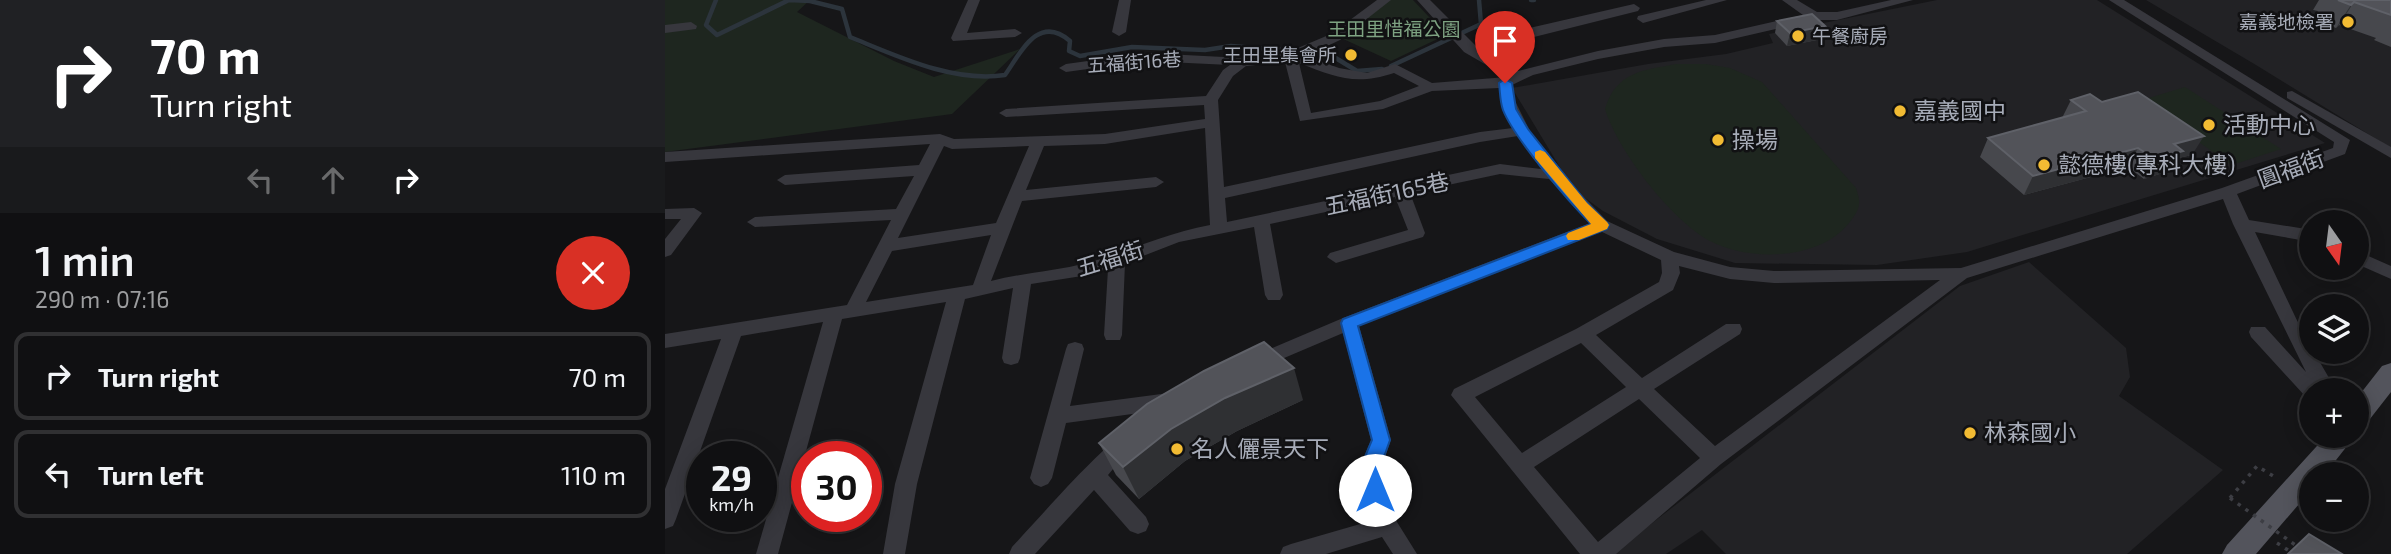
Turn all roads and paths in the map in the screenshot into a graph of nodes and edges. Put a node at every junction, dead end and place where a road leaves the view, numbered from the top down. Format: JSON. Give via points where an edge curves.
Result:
{"nodes":[{"id":1,"x":974,"y":0,"type":"edge"},
{"id":2,"x":1125,"y":0,"type":"edge"},
{"id":3,"x":1385,"y":0,"type":"edge"},
{"id":4,"x":1423,"y":0,"type":"edge"},
{"id":5,"x":1721,"y":0,"type":"edge"},
{"id":6,"x":1907,"y":0,"type":"edge"},
{"id":7,"x":2115,"y":0,"type":"edge"},
{"id":8,"x":2129,"y":0,"type":"edge"},
{"id":9,"x":1795,"y":1,"type":"edge"},
{"id":10,"x":1636,"y":9,"type":"edge"},
{"id":11,"x":1814,"y":16,"type":"junction"},
{"id":12,"x":691,"y":26,"type":"dead end"},
{"id":13,"x":665,"y":29,"type":"edge"},
{"id":14,"x":1119,"y":32,"type":"dead end"},
{"id":15,"x":1014,"y":33,"type":"dead end"},
{"id":16,"x":1664,"y":43,"type":"junction"},
{"id":17,"x":1293,"y":57,"type":"junction"},
{"id":18,"x":1483,"y":57,"type":"junction"},
{"id":19,"x":1243,"y":62,"type":"junction"},
{"id":20,"x":1066,"y":68,"type":"dead end"},
{"id":21,"x":1511,"y":80,"type":"junction"},
{"id":22,"x":1430,"y":87,"type":"junction"},
{"id":23,"x":1211,"y":100,"type":"junction"},
{"id":24,"x":1006,"y":113,"type":"dead end"},
{"id":25,"x":1214,"y":122,"type":"junction"},
{"id":26,"x":1522,"y":131,"type":"junction"},
{"id":27,"x":940,"y":139,"type":"junction"},
{"id":28,"x":1038,"y":142,"type":"junction"},
{"id":29,"x":2391,"y":153,"type":"edge"},
{"id":30,"x":665,"y":157,"type":"edge"},
{"id":31,"x":924,"y":170,"type":"junction"},
{"id":32,"x":1555,"y":175,"type":"junction"},
{"id":33,"x":785,"y":180,"type":"dead end"},
{"id":34,"x":1156,"y":182,"type":"dead end"},
{"id":35,"x":1401,"y":191,"type":"junction"},
{"id":36,"x":2228,"y":192,"type":"junction"},
{"id":37,"x":1218,"y":194,"type":"junction"},
{"id":38,"x":1017,"y":196,"type":"junction"},
{"id":39,"x":665,"y":214,"type":"edge"},
{"id":40,"x":901,"y":214,"type":"junction"},
{"id":41,"x":1261,"y":221,"type":"junction"},
{"id":42,"x":755,"y":222,"type":"dead end"},
{"id":43,"x":2241,"y":224,"type":"junction"},
{"id":44,"x":1601,"y":225,"type":"junction"},
{"id":45,"x":1004,"y":227,"type":"junction"},
{"id":46,"x":1219,"y":229,"type":"junction"},
{"id":47,"x":2299,"y":234,"type":"edge"},
{"id":48,"x":885,"y":246,"type":"junction"},
{"id":49,"x":665,"y":251,"type":"edge"},
{"id":50,"x":1336,"y":257,"type":"dead end"},
{"id":51,"x":1668,"y":257,"type":"junction"},
{"id":52,"x":1117,"y":260,"type":"junction"},
{"id":53,"x":2369,"y":263,"type":"edge"},
{"id":54,"x":2391,"y":273,"type":"edge"},
{"id":55,"x":1961,"y":274,"type":"junction"},
{"id":56,"x":1023,"y":279,"type":"junction"},
{"id":57,"x":981,"y":290,"type":"junction"},
{"id":58,"x":958,"y":292,"type":"junction"},
{"id":59,"x":1274,"y":295,"type":"dead end"},
{"id":60,"x":844,"y":312,"type":"junction"},
{"id":61,"x":1349,"y":323,"type":"junction"},
{"id":62,"x":733,"y":328,"type":"junction"},
{"id":63,"x":1733,"y":329,"type":"dead end"},
{"id":64,"x":2258,"y":332,"type":"dead end"},
{"id":65,"x":1583,"y":334,"type":"junction"},
{"id":66,"x":1113,"y":335,"type":"dead end"},
{"id":67,"x":665,"y":341,"type":"edge"},
{"id":68,"x":1075,"y":349,"type":"dead end"},
{"id":69,"x":1011,"y":358,"type":"dead end"},
{"id":70,"x":1241,"y":370,"type":"edge"},
{"id":71,"x":2391,"y":373,"type":"edge"},
{"id":72,"x":2300,"y":378,"type":"edge"},
{"id":73,"x":2320,"y":378,"type":"edge"},
{"id":74,"x":1639,"y":387,"type":"junction"},
{"id":75,"x":2369,"y":401,"type":"edge"},
{"id":76,"x":1057,"y":416,"type":"junction"},
{"id":77,"x":2331,"y":448,"type":"edge"},
{"id":78,"x":1714,"y":458,"type":"junction"},
{"id":79,"x":1520,"y":465,"type":"junction"},
{"id":80,"x":2257,"y":466,"type":"dead end"},
{"id":81,"x":1093,"y":474,"type":"junction"},
{"id":82,"x":1041,"y":478,"type":"dead end"},
{"id":83,"x":665,"y":519,"type":"edge"},
{"id":84,"x":1138,"y":524,"type":"dead end"},
{"id":85,"x":1387,"y":526,"type":"junction"},
{"id":86,"x":767,"y":554,"type":"edge"},
{"id":87,"x":894,"y":554,"type":"edge"},
{"id":88,"x":1020,"y":554,"type":"edge"},
{"id":89,"x":1291,"y":554,"type":"edge"},
{"id":90,"x":1406,"y":554,"type":"edge"},
{"id":91,"x":1597,"y":554,"type":"edge"},
{"id":92,"x":2237,"y":554,"type":"edge"},
{"id":93,"x":2308,"y":554,"type":"edge"}],
"edges":[{"from":1,"to":15,"type":"street","via":[[958,38]]},
{"from":2,"to":14,"type":"street"},
{"from":3,"to":17,"type":"street","via":[[1339,37]]},
{"from":4,"to":18,"type":"street"},
{"from":5,"to":10,"type":"street"},
{"from":6,"to":11,"type":"street","via":[[1837,16]]},
{"from":7,"to":36,"type":"street","name":"圓福街","via":[[2342,141],[2340,151]]},
{"from":8,"to":29,"type":"street","name":"圓福街"},
{"from":9,"to":11,"type":"street"},
{"from":10,"to":16,"type":"street"},
{"from":10,"to":18,"type":"street","via":[[1508,37],[1489,44]]},
{"from":11,"to":16,"type":"street","via":[[1715,38]]},
{"from":12,"to":13,"type":"street"},
{"from":16,"to":21,"type":"street","via":[[1598,55]]},
{"from":17,"to":19,"type":"street"},
{"from":17,"to":22,"type":"street","via":[[1368,77],[1395,68]]},
{"from":17,"to":22,"type":"street","via":[[1305,118],[1383,105]]},
{"from":18,"to":21,"type":"street"},
{"from":19,"to":20,"type":"street","name":"五福街16巷","via":[[1146,57]]},
{"from":19,"to":23,"type":"street","via":[[1229,73]]},
{"from":21,"to":22,"type":"street"},
{"from":21,"to":26,"type":"street","via":[[1509,109]]},
{"from":23,"to":24,"type":"street"},
{"from":23,"to":25,"type":"street"},
{"from":25,"to":28,"type":"street","via":[[1105,139]]},
{"from":25,"to":37,"type":"street"},
{"from":26,"to":32,"type":"street"},
{"from":26,"to":37,"type":"street"},
{"from":27,"to":28,"type":"street","via":[[952,144]]},
{"from":27,"to":30,"type":"street"},
{"from":27,"to":31,"type":"street"},
{"from":28,"to":38,"type":"street"},
{"from":31,"to":33,"type":"street"},
{"from":31,"to":40,"type":"street"},
{"from":32,"to":35,"type":"street","name":"五福街165巷","via":[[1500,169]]},
{"from":32,"to":44,"type":"street"},
{"from":34,"to":38,"type":"street"},
{"from":35,"to":41,"type":"street","name":"五福街165巷"},
{"from":35,"to":50,"type":"street","via":[[1417,233]]},
{"from":36,"to":43,"type":"street","name":"圓福街"},
{"from":36,"to":55,"type":"street"},
{"from":37,"to":46,"type":"street"},
{"from":38,"to":45,"type":"street"},
{"from":39,"to":49,"type":"street","via":[[694,213]]},
{"from":40,"to":42,"type":"street"},
{"from":40,"to":48,"type":"street"},
{"from":41,"to":46,"type":"street","name":"五福街165巷"},
{"from":41,"to":59,"type":"street"},
{"from":43,"to":47,"type":"street"},
{"from":43,"to":73,"type":"street","name":"圓福街"},
{"from":44,"to":51,"type":"street"},
{"from":44,"to":61,"type":"street"},
{"from":45,"to":48,"type":"street"},
{"from":45,"to":57,"type":"street"},
{"from":46,"to":52,"type":"street","name":"五福街","via":[[1176,237]]},
{"from":48,"to":60,"type":"street"},
{"from":51,"to":55,"type":"street","via":[[1730,273],[1775,277]]},
{"from":51,"to":65,"type":"street","via":[[1671,273],[1667,286]]},
{"from":52,"to":56,"type":"street","name":"五福街"},
{"from":52,"to":66,"type":"street"},
{"from":53,"to":54,"type":"street"},
{"from":55,"to":78,"type":"street"},
{"from":56,"to":57,"type":"street","name":"五福街"},
{"from":56,"to":69,"type":"street"},
{"from":57,"to":58,"type":"street","name":"五福街"},
{"from":58,"to":60,"type":"street","name":"五福街"},
{"from":58,"to":87,"type":"street","via":[[906,484]]},
{"from":60,"to":62,"type":"street","name":"五福街"},
{"from":60,"to":86,"type":"street"},
{"from":61,"to":70,"type":"street"},
{"from":61,"to":85,"type":"street","via":[[1381,440],[1369,471]]},
{"from":62,"to":67,"type":"street","name":"五福街"},
{"from":62,"to":83,"type":"street"},
{"from":63,"to":74,"type":"street"},
{"from":64,"to":72,"type":"street"},
{"from":65,"to":74,"type":"street"},
{"from":65,"to":79,"type":"street","via":[[1461,395]]},
{"from":68,"to":76,"type":"street"},
{"from":71,"to":75,"type":"main road"},
{"from":74,"to":78,"type":"street"},
{"from":74,"to":79,"type":"street"},
{"from":76,"to":81,"type":"street","via":[[1175,398]]},
{"from":76,"to":82,"type":"street"},
{"from":77,"to":92,"type":"main road"},
{"from":78,"to":91,"type":"street"},
{"from":79,"to":91,"type":"street"},
{"from":80,"to":93,"type":"path","bridge":true,"via":[[2230,498]]},
{"from":81,"to":84,"type":"street"},
{"from":81,"to":88,"type":"street"},
{"from":85,"to":89,"type":"street"},
{"from":85,"to":90,"type":"street"}]}
